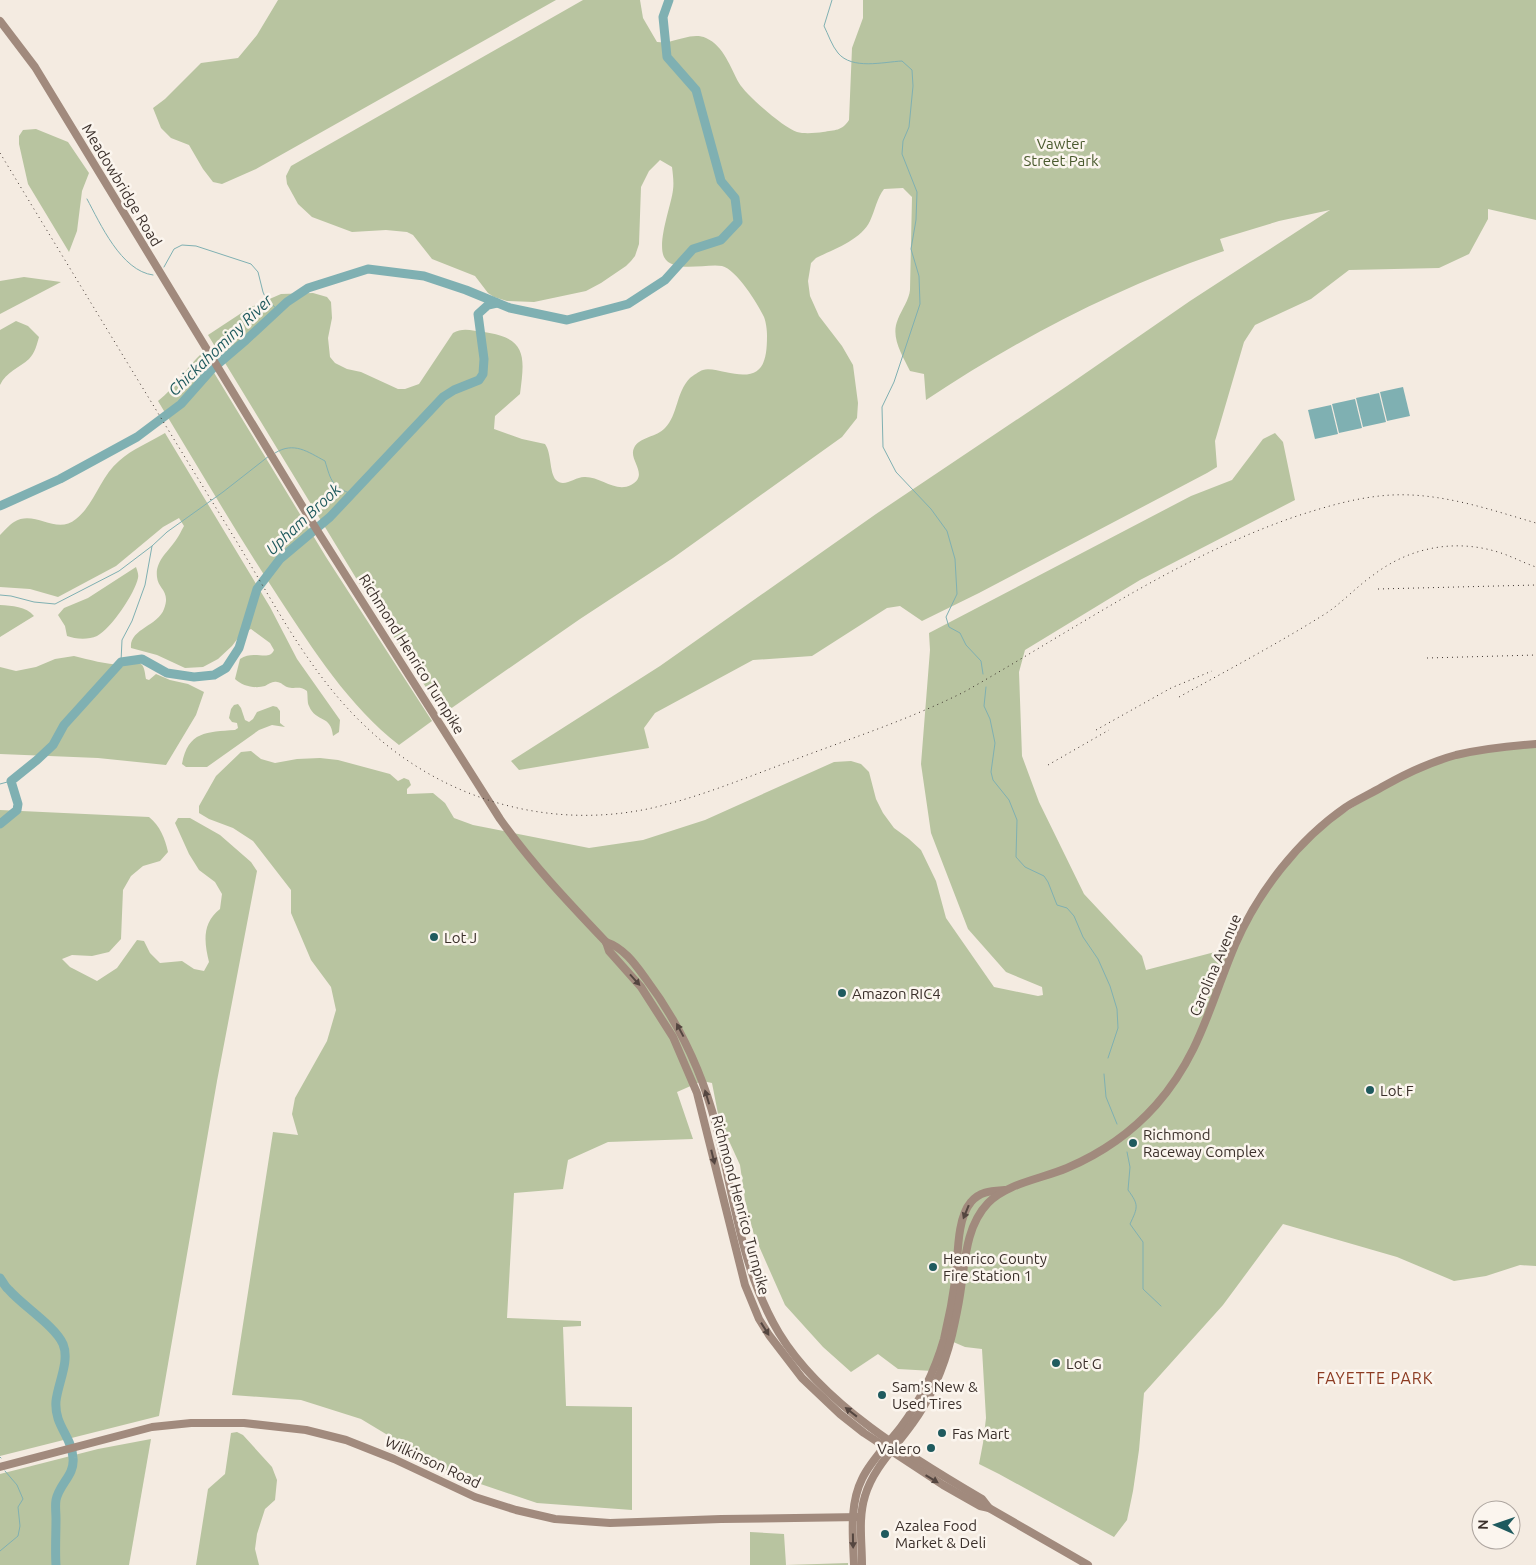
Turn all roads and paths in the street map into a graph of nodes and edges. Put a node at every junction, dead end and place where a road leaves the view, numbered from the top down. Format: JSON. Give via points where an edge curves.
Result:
{"nodes":[{"id":1,"x":0,"y":20,"type":"edge"},
{"id":2,"x":216,"y":366,"type":"joint"},
{"id":3,"x":1536,"y":744,"type":"edge"},
{"id":4,"x":1005,"y":1190,"type":"junction"},
{"id":5,"x":890,"y":1447,"type":"junction"},
{"id":6,"x":0,"y":1467,"type":"edge"},
{"id":7,"x":857,"y":1517,"type":"junction"},
{"id":8,"x":854,"y":1565,"type":"edge"},
{"id":9,"x":862,"y":1565,"type":"edge"},
{"id":10,"x":1088,"y":1565,"type":"edge"}],
"edges":[{"from":1,"to":2,"type":"main road","name":"Meadowbridge Road","via":[[35,67]]},
{"from":2,"to":5,"type":"main road","name":"Richmond Henrico Turnpike","via":[[510,833],[548,881],[606,942],[616,945],[631,960],[679,1028],[716,1124],[752,1276],[766,1309],[780,1335],[804,1366]]},
{"from":3,"to":4,"type":"main road","name":"Carolina Avenue","via":[[1456,756],[1425,766],[1352,804],[1331,819],[1286,863],[1262,896],[1244,926],[1203,1030],[1183,1069],[1156,1105],[1124,1134],[1081,1161]]},
{"from":4,"to":5,"type":"main road","via":[[986,1206],[974,1225],[966,1251],[960,1299],[946,1359],[937,1382],[921,1412]]},
{"from":4,"to":5,"type":"main road","one_way":true,"via":[[980,1194],[967,1208],[949,1317],[939,1354],[916,1404]]},
{"from":5,"to":7,"type":"main road","via":[[862,1479],[856,1498]]},
{"from":5,"to":10,"type":"main road","name":"Richmond Henrico Turnpike"},
{"from":6,"to":7,"type":"main road","name":"Wilkinson Road","via":[[152,1427],[228,1423],[266,1425],[306,1430],[362,1446],[475,1497],[555,1519],[610,1524]]},
{"from":7,"to":8,"type":"main road","one_way":true},
{"from":7,"to":9,"type":"main road"}]}
